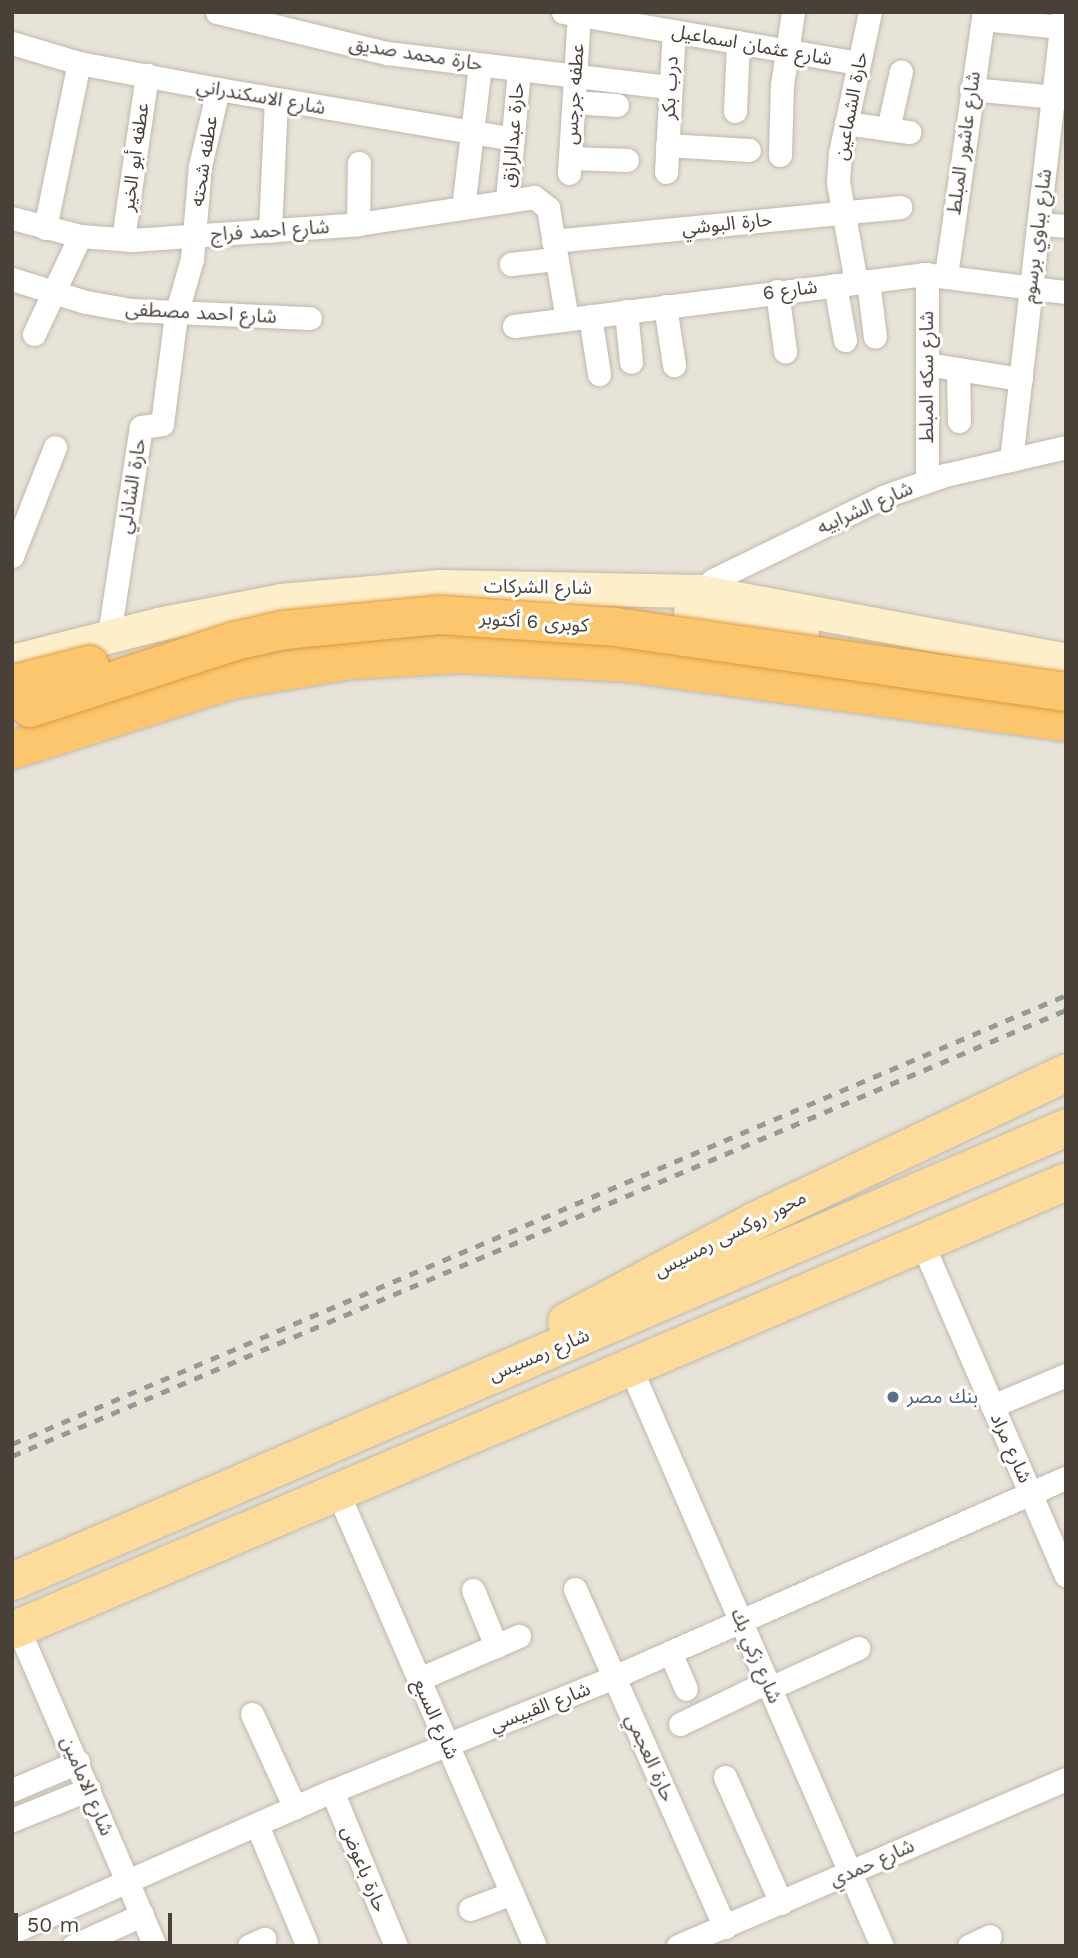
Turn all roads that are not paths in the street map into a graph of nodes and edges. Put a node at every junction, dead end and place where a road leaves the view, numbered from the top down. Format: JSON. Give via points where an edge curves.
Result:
{"nodes":[{"id":1,"x":218,"y":12,"type":"edge"},
{"id":2,"x":793,"y":12,"type":"edge"},
{"id":3,"x":870,"y":12,"type":"edge"},
{"id":4,"x":571,"y":14,"type":"edge"},
{"id":5,"x":984,"y":15,"type":"edge"},
{"id":6,"x":643,"y":19,"type":"edge"},
{"id":7,"x":1062,"y":20,"type":"edge"},
{"id":8,"x":674,"y":31,"type":"junction"},
{"id":9,"x":738,"y":42,"type":"junction"},
{"id":10,"x":12,"y":43,"type":"edge"},
{"id":11,"x":786,"y":50,"type":"junction"},
{"id":12,"x":79,"y":63,"type":"junction"},
{"id":13,"x":859,"y":63,"type":"junction"},
{"id":14,"x":480,"y":65,"type":"junction"},
{"id":15,"x":519,"y":70,"type":"junction"},
{"id":16,"x":901,"y":71,"type":"dead end"},
{"id":17,"x":147,"y":75,"type":"junction"},
{"id":18,"x":575,"y":77,"type":"junction"},
{"id":19,"x":670,"y":87,"type":"junction"},
{"id":20,"x":218,"y":89,"type":"junction"},
{"id":21,"x":971,"y":89,"type":"junction"},
{"id":22,"x":1060,"y":98,"type":"edge"},
{"id":23,"x":276,"y":100,"type":"junction"},
{"id":24,"x":574,"y":102,"type":"junction"},
{"id":25,"x":617,"y":105,"type":"dead end"},
{"id":26,"x":735,"y":111,"type":"dead end"},
{"id":27,"x":846,"y":123,"type":"junction"},
{"id":28,"x":472,"y":133,"type":"junction"},
{"id":29,"x":513,"y":139,"type":"junction"},
{"id":30,"x":667,"y":145,"type":"junction"},
{"id":31,"x":749,"y":150,"type":"dead end"},
{"id":32,"x":779,"y":155,"type":"dead end"},
{"id":33,"x":626,"y":160,"type":"dead end"},
{"id":34,"x":359,"y":163,"type":"dead end"},
{"id":35,"x":666,"y":172,"type":"dead end"},
{"id":36,"x":517,"y":199,"type":"junction"},
{"id":37,"x":900,"y":207,"type":"dead end"},
{"id":38,"x":463,"y":208,"type":"junction"},
{"id":39,"x":842,"y":212,"type":"junction"},
{"id":40,"x":12,"y":218,"type":"edge"},
{"id":41,"x":1039,"y":223,"type":"junction"},
{"id":42,"x":358,"y":224,"type":"junction"},
{"id":43,"x":1066,"y":226,"type":"edge"},
{"id":44,"x":45,"y":229,"type":"junction"},
{"id":45,"x":270,"y":231,"type":"junction"},
{"id":46,"x":195,"y":235,"type":"junction"},
{"id":47,"x":80,"y":236,"type":"junction"},
{"id":48,"x":123,"y":239,"type":"junction"},
{"id":49,"x":555,"y":250,"type":"junction"},
{"id":50,"x":511,"y":264,"type":"dead end"},
{"id":51,"x":937,"y":274,"type":"junction"},
{"id":52,"x":12,"y":279,"type":"edge"},
{"id":53,"x":853,"y":283,"type":"junction"},
{"id":54,"x":1031,"y":287,"type":"junction"},
{"id":55,"x":777,"y":291,"type":"junction"},
{"id":56,"x":1066,"y":292,"type":"edge"},
{"id":57,"x":53,"y":293,"type":"junction"},
{"id":58,"x":665,"y":306,"type":"junction"},
{"id":59,"x":626,"y":311,"type":"junction"},
{"id":60,"x":176,"y":315,"type":"junction"},
{"id":61,"x":590,"y":316,"type":"junction"},
{"id":62,"x":310,"y":318,"type":"dead end"},
{"id":63,"x":566,"y":319,"type":"junction"},
{"id":64,"x":514,"y":326,"type":"dead end"},
{"id":65,"x":34,"y":334,"type":"dead end"},
{"id":66,"x":875,"y":337,"type":"dead end"},
{"id":67,"x":845,"y":340,"type":"dead end"},
{"id":68,"x":785,"y":351,"type":"dead end"},
{"id":69,"x":631,"y":362,"type":"dead end"},
{"id":70,"x":927,"y":364,"type":"junction"},
{"id":71,"x":674,"y":365,"type":"dead end"},
{"id":72,"x":958,"y":369,"type":"junction"},
{"id":73,"x":599,"y":374,"type":"dead end"},
{"id":74,"x":1021,"y":379,"type":"junction"},
{"id":75,"x":959,"y":421,"type":"dead end"},
{"id":76,"x":55,"y":447,"type":"dead end"},
{"id":77,"x":1066,"y":447,"type":"edge"},
{"id":78,"x":1011,"y":460,"type":"junction"},
{"id":79,"x":927,"y":481,"type":"junction"},
{"id":80,"x":12,"y":556,"type":"edge"},
{"id":81,"x":693,"y":602,"type":"junction"},
{"id":82,"x":109,"y":635,"type":"junction"},
{"id":83,"x":636,"y":649,"type":"junction"},
{"id":84,"x":707,"y":658,"type":"junction"},
{"id":85,"x":1066,"y":660,"type":"edge"},
{"id":86,"x":12,"y":661,"type":"edge"},
{"id":87,"x":1066,"y":670,"type":"edge"},
{"id":88,"x":12,"y":674,"type":"edge"},
{"id":89,"x":172,"y":680,"type":"junction"},
{"id":90,"x":12,"y":685,"type":"edge"},
{"id":91,"x":1066,"y":692,"type":"edge"},
{"id":92,"x":1066,"y":709,"type":"edge"},
{"id":93,"x":12,"y":714,"type":"edge"},
{"id":94,"x":1066,"y":722,"type":"edge"},
{"id":95,"x":12,"y":733,"type":"edge"},
{"id":96,"x":12,"y":750,"type":"edge"},
{"id":97,"x":12,"y":775,"type":"edge"},
{"id":98,"x":1066,"y":1072,"type":"edge"},
{"id":99,"x":1066,"y":1127,"type":"edge"},
{"id":100,"x":1066,"y":1181,"type":"edge"},
{"id":101,"x":922,"y":1243,"type":"junction"},
{"id":102,"x":630,"y":1367,"type":"junction"},
{"id":103,"x":1066,"y":1375,"type":"edge"},
{"id":104,"x":992,"y":1406,"type":"junction"},
{"id":105,"x":403,"y":1414,"type":"junction"},
{"id":106,"x":1066,"y":1478,"type":"edge"},
{"id":107,"x":337,"y":1492,"type":"junction"},
{"id":108,"x":1031,"y":1493,"type":"junction"},
{"id":109,"x":1064,"y":1564,"type":"edge"},
{"id":110,"x":12,"y":1581,"type":"edge"},
{"id":111,"x":575,"y":1588,"type":"dead end"},
{"id":112,"x":474,"y":1590,"type":"dead end"},
{"id":113,"x":741,"y":1620,"type":"junction"},
{"id":114,"x":15,"y":1629,"type":"edge"},
{"id":115,"x":519,"y":1636,"type":"dead end"},
{"id":116,"x":496,"y":1646,"type":"junction"},
{"id":117,"x":858,"y":1648,"type":"dead end"},
{"id":118,"x":670,"y":1652,"type":"junction"},
{"id":119,"x":614,"y":1677,"type":"junction"},
{"id":120,"x":419,"y":1679,"type":"junction"},
{"id":121,"x":769,"y":1685,"type":"junction"},
{"id":122,"x":685,"y":1689,"type":"dead end"},
{"id":123,"x":252,"y":1714,"type":"dead end"},
{"id":124,"x":680,"y":1724,"type":"dead end"},
{"id":125,"x":447,"y":1743,"type":"junction"},
{"id":126,"x":78,"y":1762,"type":"junction"},
{"id":127,"x":725,"y":1777,"type":"dead end"},
{"id":128,"x":1066,"y":1779,"type":"edge"},
{"id":129,"x":89,"y":1788,"type":"junction"},
{"id":130,"x":12,"y":1790,"type":"edge"},
{"id":131,"x":332,"y":1791,"type":"junction"},
{"id":132,"x":295,"y":1808,"type":"junction"},
{"id":133,"x":12,"y":1820,"type":"edge"},
{"id":134,"x":257,"y":1825,"type":"junction"},
{"id":135,"x":850,"y":1872,"type":"junction"},
{"id":136,"x":128,"y":1883,"type":"junction"},
{"id":137,"x":512,"y":1893,"type":"junction"},
{"id":138,"x":781,"y":1903,"type":"junction"},
{"id":139,"x":470,"y":1909,"type":"dead end"},
{"id":140,"x":142,"y":1916,"type":"junction"},
{"id":141,"x":15,"y":1923,"type":"edge"},
{"id":142,"x":725,"y":1927,"type":"junction"},
{"id":143,"x":990,"y":1936,"type":"dead end"},
{"id":144,"x":306,"y":1942,"type":"dead end"},
{"id":145,"x":73,"y":1946,"type":"edge"},
{"id":146,"x":155,"y":1946,"type":"edge"},
{"id":147,"x":396,"y":1946,"type":"edge"},
{"id":148,"x":535,"y":1946,"type":"edge"},
{"id":149,"x":678,"y":1946,"type":"edge"},
{"id":150,"x":882,"y":1946,"type":"edge"},
{"id":151,"x":968,"y":1946,"type":"edge"}],
"edges":[{"from":1,"to":14,"type":"street","name":"حارة محمد صديق","via":[[387,53]]},
{"from":2,"to":11,"type":"street"},
{"from":3,"to":13,"type":"street","name":"حارة الشماعين"},
{"from":4,"to":6,"type":"street","name":"شارع عثمان اسماعيل"},
{"from":4,"to":18,"type":"street","name":"عطفه جرجس"},
{"from":5,"to":7,"type":"street"},
{"from":5,"to":21,"type":"street","name":"شارع عاشور المبلط"},
{"from":6,"to":8,"type":"street","name":"شارع عثمان اسماعيل"},
{"from":7,"to":22,"type":"street","name":"شارع بباوي برسوم"},
{"from":8,"to":9,"type":"street","name":"شارع عثمان اسماعيل"},
{"from":8,"to":19,"type":"street","name":"درب بكر"},
{"from":9,"to":11,"type":"street","name":"شارع عثمان اسماعيل"},
{"from":9,"to":26,"type":"street"},
{"from":10,"to":12,"type":"street","name":"شارع الاسكندراني"},
{"from":11,"to":13,"type":"street","name":"شارع عثمان اسماعيل"},
{"from":11,"to":32,"type":"street"},
{"from":12,"to":17,"type":"street","name":"شارع الاسكندراني"},
{"from":12,"to":44,"type":"street"},
{"from":13,"to":27,"type":"street","name":"حارة الشماعين"},
{"from":14,"to":15,"type":"street","name":"حارة محمد صديق"},
{"from":14,"to":28,"type":"street"},
{"from":15,"to":18,"type":"street","name":"حارة محمد صديق"},
{"from":15,"to":29,"type":"street","name":"حارة عبدالرازق"},
{"from":16,"to":27,"type":"street","via":[[899,130]]},
{"from":17,"to":20,"type":"street","name":"شارع الاسكندراني"},
{"from":17,"to":48,"type":"street","name":"عطفه أبو الخير"},
{"from":18,"to":19,"type":"street","name":"حارة محمد صديق"},
{"from":18,"to":24,"type":"street","name":"عطفه جرجس"},
{"from":19,"to":30,"type":"street","name":"درب بكر"},
{"from":20,"to":23,"type":"street","name":"شارع الاسكندراني"},
{"from":20,"to":46,"type":"street","name":"عطفه شحته","via":[[200,166]]},
{"from":21,"to":22,"type":"street"},
{"from":21,"to":51,"type":"street","name":"شارع عاشور المبلط"},
{"from":22,"to":41,"type":"street","name":"شارع بباوي برسوم"},
{"from":23,"to":28,"type":"street","name":"شارع الاسكندراني"},
{"from":23,"to":45,"type":"street"},
{"from":24,"to":25,"type":"street"},
{"from":24,"to":33,"type":"street","name":"عطفه جرجس","via":[[570,165]]},
{"from":27,"to":39,"type":"street","name":"حارة الشماعين","via":[[839,172]]},
{"from":28,"to":29,"type":"street","name":"شارع الاسكندراني"},
{"from":28,"to":38,"type":"street"},
{"from":29,"to":36,"type":"street","name":"حارة عبدالرازق"},
{"from":30,"to":31,"type":"street","name":"درب بكر"},
{"from":30,"to":35,"type":"street","name":"درب بكر"},
{"from":34,"to":42,"type":"street"},
{"from":36,"to":38,"type":"street","name":"شارع احمد فراج"},
{"from":36,"to":49,"type":"street","via":[[548,208]]},
{"from":37,"to":39,"type":"street","name":"حارة البوشي"},
{"from":38,"to":42,"type":"street","name":"شارع احمد فراج"},
{"from":39,"to":49,"type":"street","name":"حارة البوشي"},
{"from":39,"to":53,"type":"street","name":"حارة الشماعين"},
{"from":40,"to":44,"type":"street","name":"شارع احمد فراج"},
{"from":41,"to":43,"type":"street"},
{"from":41,"to":54,"type":"street","name":"شارع بباوي برسوم"},
{"from":42,"to":45,"type":"street","name":"شارع احمد فراج"},
{"from":44,"to":47,"type":"street","name":"شارع احمد فراج"},
{"from":45,"to":46,"type":"street","name":"شارع احمد فراج"},
{"from":46,"to":48,"type":"street","name":"شارع احمد فراج"},
{"from":46,"to":60,"type":"street","name":"عطفه شحته"},
{"from":47,"to":48,"type":"street","name":"شارع احمد فراج"},
{"from":47,"to":57,"type":"street"},
{"from":49,"to":50,"type":"street","name":"حارة البوشي"},
{"from":49,"to":63,"type":"street"},
{"from":51,"to":53,"type":"street","name":"شارع 6"},
{"from":51,"to":54,"type":"street","name":"شارع 6"},
{"from":51,"to":70,"type":"street","name":"شارع سكه المبلط"},
{"from":52,"to":57,"type":"street","name":"شارع احمد مصطفى"},
{"from":53,"to":55,"type":"street","name":"شارع 6"},
{"from":53,"to":66,"type":"street","name":"حارة الشماعين"},
{"from":53,"to":67,"type":"street"},
{"from":54,"to":56,"type":"street","name":"شارع 6"},
{"from":54,"to":74,"type":"street","name":"شارع بباوي برسوم"},
{"from":55,"to":58,"type":"street","name":"شارع 6"},
{"from":55,"to":68,"type":"street"},
{"from":57,"to":60,"type":"street","name":"شارع احمد مصطفى"},
{"from":57,"to":65,"type":"street"},
{"from":58,"to":59,"type":"street","name":"شارع 6"},
{"from":58,"to":71,"type":"street"},
{"from":59,"to":61,"type":"street","name":"شارع 6"},
{"from":59,"to":69,"type":"street"},
{"from":60,"to":62,"type":"street","name":"شارع احمد مصطفى"},
{"from":60,"to":82,"type":"street","name":"حارة الشاذلي","via":[[162,424],[141,427]]},
{"from":61,"to":63,"type":"street","name":"شارع 6"},
{"from":61,"to":73,"type":"street"},
{"from":63,"to":64,"type":"street","name":"شارع 6"},
{"from":70,"to":72,"type":"street"},
{"from":70,"to":79,"type":"street","name":"شارع سكه المبلط"},
{"from":72,"to":74,"type":"street"},
{"from":72,"to":75,"type":"street"},
{"from":74,"to":78,"type":"street","name":"شارع بباوي برسوم"},
{"from":76,"to":80,"type":"street"},
{"from":77,"to":78,"type":"street","name":"شارع الشرابيه"},
{"from":78,"to":79,"type":"street","name":"شارع الشرابيه"},
{"from":79,"to":81,"type":"street","name":"شارع الشرابيه","via":[[885,496],[713,580]]},
{"from":81,"to":82,"type":"main road","name":"شارع الشركات","via":[[390,588],[281,600]]},
{"from":81,"to":83,"type":"main road","via":[[673,634]]},
{"from":81,"to":84,"type":"main road","via":[[688,638]]},
{"from":81,"to":85,"type":"main road","name":"شارع الشركات"},
{"from":81,"to":87,"type":"main road","name":"شارع الشركات","via":[[967,661]]},
{"from":81,"to":88,"type":"main road","name":"شارع الشركات","via":[[652,607],[386,605],[182,632]]},
{"from":82,"to":86,"type":"main road","name":"شارع الشركات"},
{"from":83,"to":84,"type":"highway"},
{"from":83,"to":95,"type":"highway","via":[[485,640],[403,642],[320,652],[197,676]]},
{"from":84,"to":92,"type":"highway"},
{"from":89,"to":90,"type":"highway","bridge":true,"via":[[130,657]]},
{"from":89,"to":91,"type":"highway","name":"كوبرى 6 أكتوبر","bridge":true,"via":[[284,630],[440,615],[615,627]]},
{"from":89,"to":93,"type":"highway","name":"كوبرى 6 أكتوبر","bridge":true},
{"from":89,"to":94,"type":"highway","name":"كوبرى 6 أكتوبر","via":[[230,680],[351,660],[515,655],[629,663]]},
{"from":89,"to":96,"type":"highway","name":"كوبرى 6 أكتوبر"},
{"from":89,"to":97,"type":"highway","via":[[150,728]]},
{"from":98,"to":105,"type":"main road","name":"محور روكسى رمسيس","via":[[701,1247]]},
{"from":99,"to":105,"type":"main road","name":"شارع رمسيس"},
{"from":100,"to":101,"type":"main road"},
{"from":101,"to":102,"type":"main road"},
{"from":101,"to":104,"type":"street","name":"شارع مراد"},
{"from":102,"to":107,"type":"main road"},
{"from":102,"to":113,"type":"street","name":"شارع زكي بك"},
{"from":103,"to":104,"type":"street"},
{"from":104,"to":108,"type":"street","name":"شارع مراد"},
{"from":105,"to":110,"type":"main road","name":"شارع رمسيس"},
{"from":106,"to":108,"type":"street","name":"شارع القبيسي"},
{"from":107,"to":114,"type":"main road"},
{"from":107,"to":120,"type":"street","name":"شارع السبع"},
{"from":108,"to":109,"type":"street","name":"شارع مراد"},
{"from":108,"to":113,"type":"street","name":"شارع القبيسي"},
{"from":111,"to":119,"type":"street","name":"حارة العجمي"},
{"from":112,"to":116,"type":"street"},
{"from":113,"to":118,"type":"street","name":"شارع القبيسي"},
{"from":113,"to":121,"type":"street","name":"شارع زكي بك"},
{"from":114,"to":126,"type":"street","name":"شارع الامامين"},
{"from":115,"to":116,"type":"street"},
{"from":116,"to":120,"type":"street"},
{"from":117,"to":121,"type":"street"},
{"from":118,"to":119,"type":"street","name":"شارع القبيسي"},
{"from":118,"to":122,"type":"street"},
{"from":119,"to":125,"type":"street","name":"شارع القبيسي"},
{"from":119,"to":142,"type":"street","name":"حارة العجمي"},
{"from":120,"to":125,"type":"street","name":"شارع السبع"},
{"from":121,"to":124,"type":"street"},
{"from":121,"to":135,"type":"street","name":"شارع زكي بك"},
{"from":123,"to":132,"type":"street"},
{"from":125,"to":131,"type":"street","name":"شارع القبيسي"},
{"from":125,"to":137,"type":"street","name":"شارع السبع"},
{"from":126,"to":129,"type":"street","name":"شارع الامامين"},
{"from":126,"to":130,"type":"street"},
{"from":127,"to":138,"type":"street"},
{"from":128,"to":135,"type":"street","name":"شارع حمدي"},
{"from":129,"to":133,"type":"street"},
{"from":129,"to":136,"type":"street","name":"شارع الامامين"},
{"from":131,"to":132,"type":"street","name":"شارع القبيسي"},
{"from":131,"to":147,"type":"street","name":"حارة باعوض"},
{"from":132,"to":134,"type":"street","name":"شارع القبيسي"},
{"from":134,"to":136,"type":"street","name":"شارع القبيسي"},
{"from":134,"to":144,"type":"street"},
{"from":135,"to":138,"type":"street","name":"شارع حمدي"},
{"from":135,"to":150,"type":"street","name":"شارع زكي بك"},
{"from":136,"to":140,"type":"street","name":"شارع الامامين"},
{"from":136,"to":141,"type":"street","name":"شارع القبيسي"},
{"from":137,"to":139,"type":"street"},
{"from":137,"to":148,"type":"street","name":"شارع السبع"},
{"from":138,"to":142,"type":"street","name":"شارع حمدي"},
{"from":140,"to":145,"type":"street"},
{"from":140,"to":146,"type":"street","name":"شارع الامامين"},
{"from":142,"to":149,"type":"street","name":"شارع حمدي"},
{"from":143,"to":151,"type":"street"}]}
